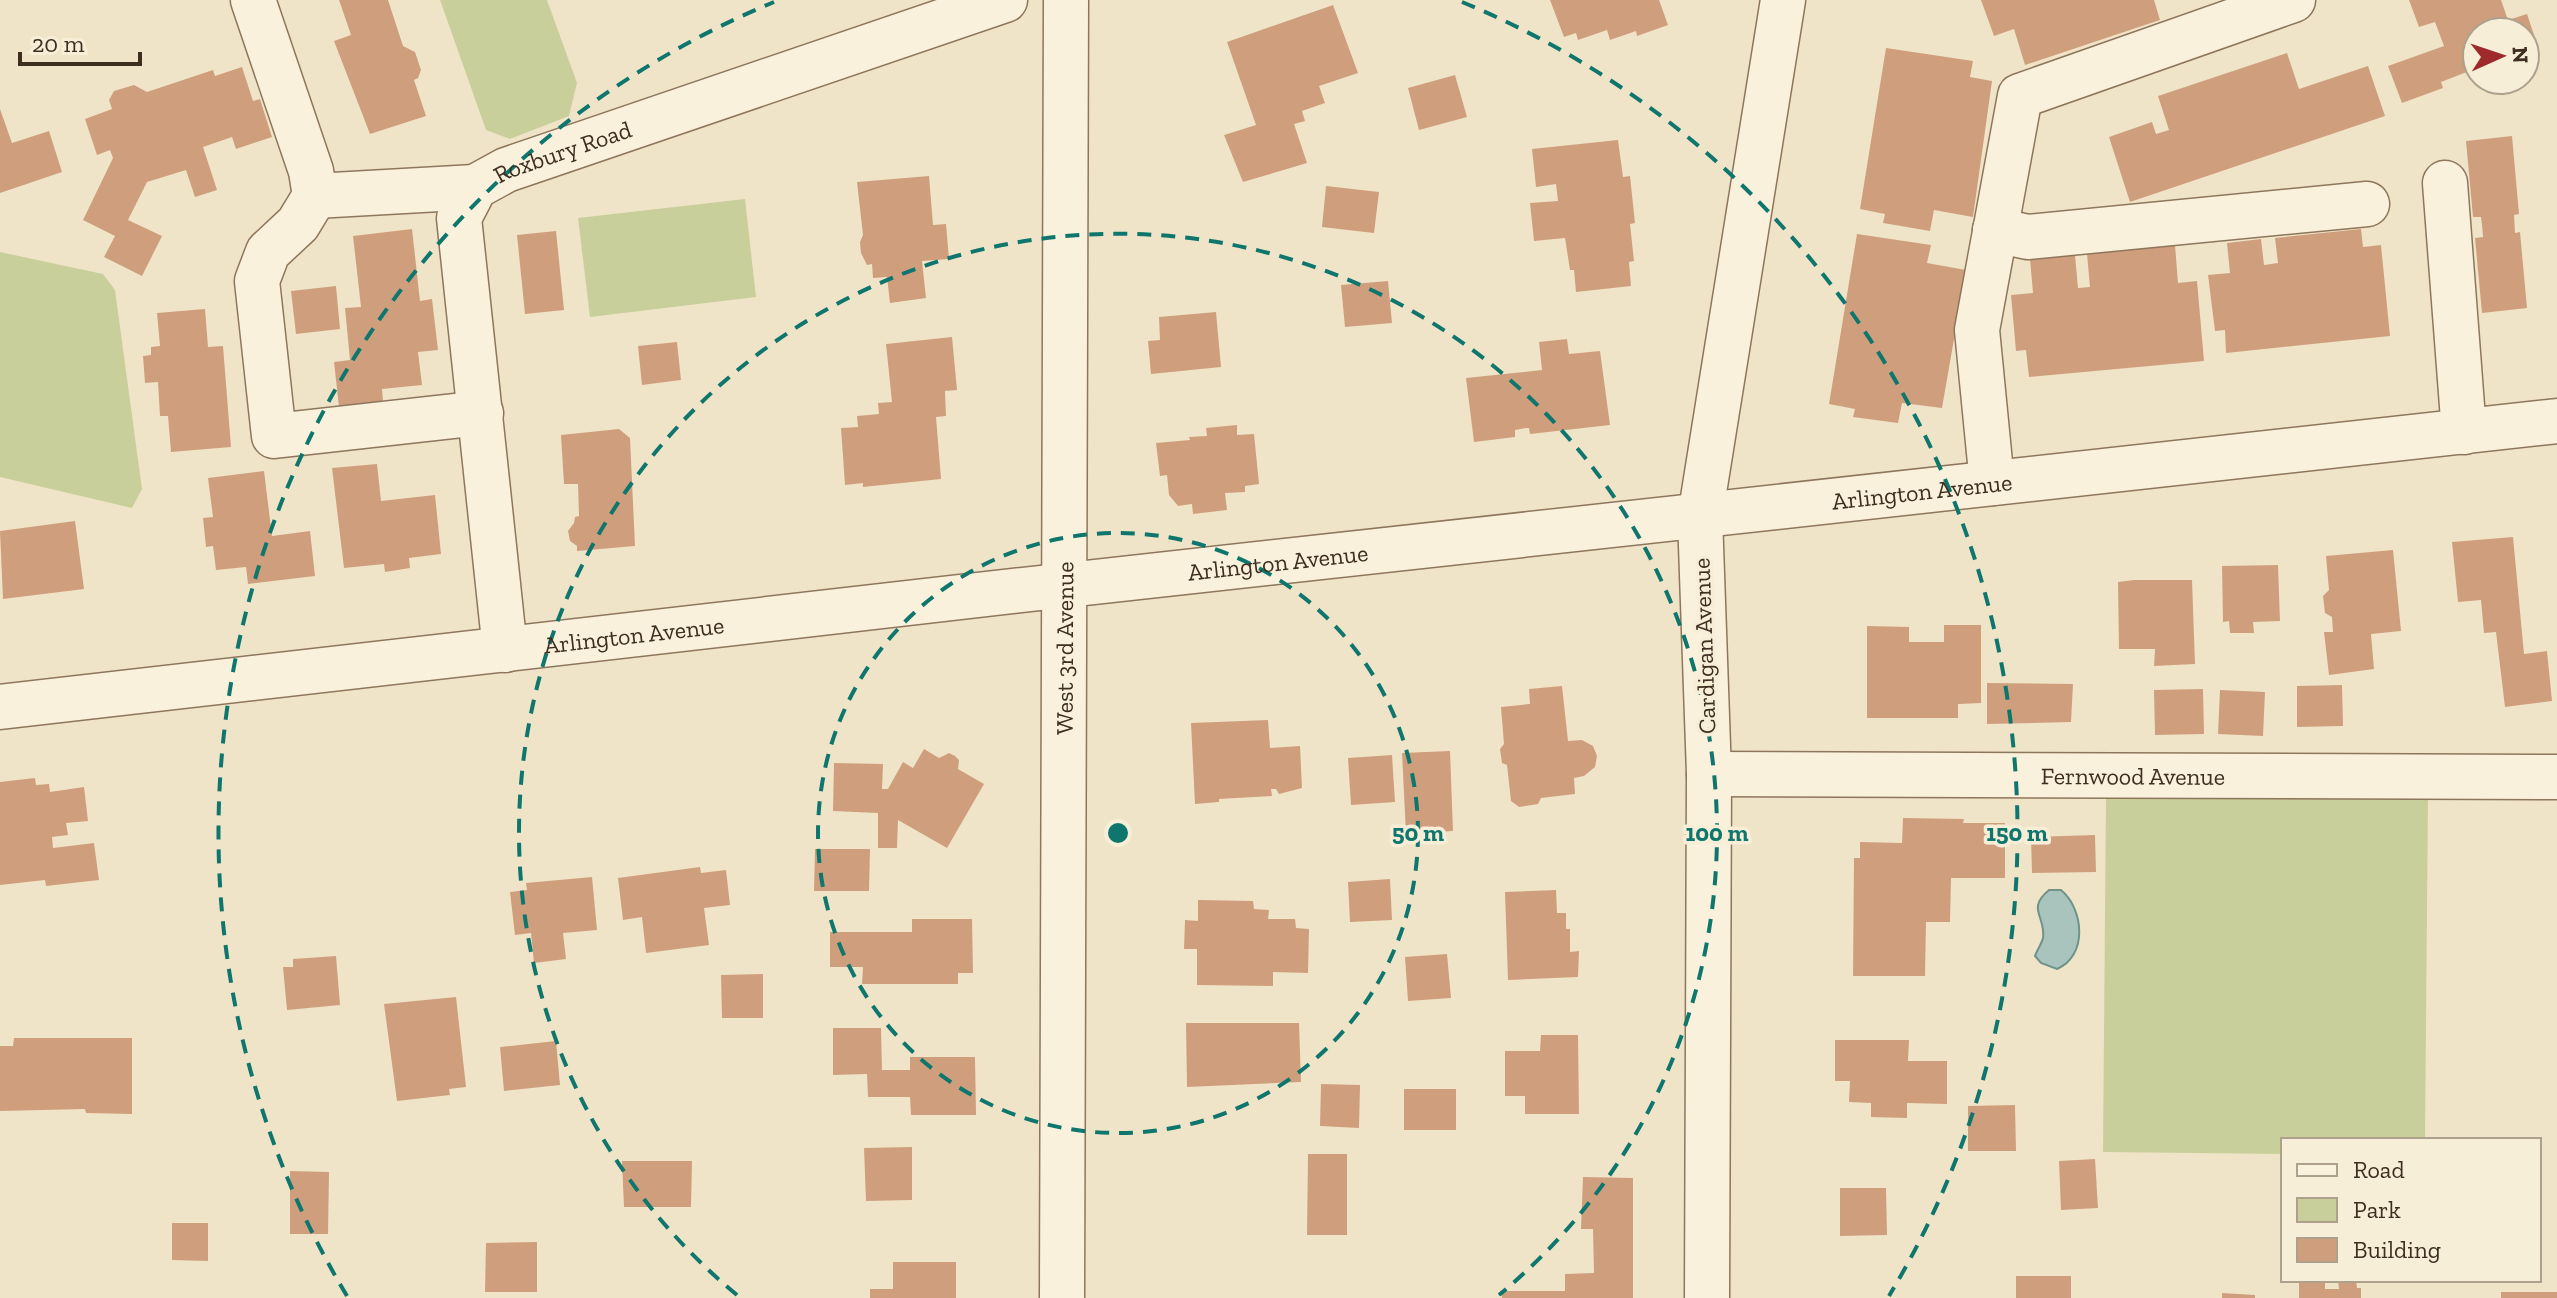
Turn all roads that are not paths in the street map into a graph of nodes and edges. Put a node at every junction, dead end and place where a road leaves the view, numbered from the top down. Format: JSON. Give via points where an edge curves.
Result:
{"nodes":[{"id":1,"x":253,"y":0,"type":"edge"},
{"id":2,"x":1005,"y":0,"type":"edge"},
{"id":3,"x":1066,"y":0,"type":"edge"},
{"id":4,"x":1783,"y":0,"type":"edge"},
{"id":5,"x":2293,"y":0,"type":"edge"},
{"id":6,"x":2206,"y":14,"type":"edge"},
{"id":7,"x":2445,"y":183,"type":"dead end"},
{"id":8,"x":475,"y":187,"type":"junction"},
{"id":9,"x":315,"y":196,"type":"junction"},
{"id":10,"x":2367,"y":204,"type":"dead end"},
{"id":11,"x":1995,"y":230,"type":"junction"},
{"id":12,"x":481,"y":413,"type":"junction"},
{"id":13,"x":2557,"y":421,"type":"edge"},
{"id":14,"x":2464,"y":432,"type":"junction"},
{"id":15,"x":1992,"y":483,"type":"junction"},
{"id":16,"x":1700,"y":517,"type":"junction"},
{"id":17,"x":1066,"y":585,"type":"junction"},
{"id":18,"x":505,"y":650,"type":"junction"},
{"id":19,"x":0,"y":707,"type":"edge"},
{"id":20,"x":1709,"y":774,"type":"junction"},
{"id":21,"x":2557,"y":777,"type":"edge"},
{"id":22,"x":1062,"y":1298,"type":"edge"},
{"id":23,"x":1707,"y":1298,"type":"edge"}],
"edges":[{"from":1,"to":9,"type":"street"},
{"from":2,"to":8,"type":"street","name":"Roxbury Road","via":[[506,170]]},
{"from":3,"to":17,"type":"street","name":"West 3rd Avenue"},
{"from":4,"to":16,"type":"street","name":"Cardigan Avenue"},
{"from":5,"to":6,"type":"street"},
{"from":6,"to":11,"type":"street","via":[[2020,96]]},
{"from":7,"to":14,"type":"street"},
{"from":8,"to":9,"type":"street"},
{"from":8,"to":12,"type":"street","name":"Roxbury Road","via":[[459,218]]},
{"from":9,"to":12,"type":"street","via":[[298,224],[268,252],[257,281],[274,436]]},
{"from":10,"to":11,"type":"street","via":[[2028,237]]},
{"from":11,"to":15,"type":"street","via":[[1977,330]]},
{"from":12,"to":18,"type":"street","name":"Roxbury Road"},
{"from":13,"to":14,"type":"street","name":"Arlington Avenue"},
{"from":14,"to":15,"type":"street","name":"Arlington Avenue"},
{"from":15,"to":16,"type":"street","name":"Arlington Avenue"},
{"from":16,"to":17,"type":"street","name":"Arlington Avenue"},
{"from":16,"to":20,"type":"street","name":"Cardigan Avenue"},
{"from":17,"to":18,"type":"street","name":"Arlington Avenue"},
{"from":17,"to":22,"type":"street","name":"West 3rd Avenue"},
{"from":18,"to":19,"type":"street","name":"Arlington Avenue"},
{"from":20,"to":21,"type":"street","name":"Fernwood Avenue"},
{"from":20,"to":23,"type":"street","name":"Cardigan Avenue"}]}
